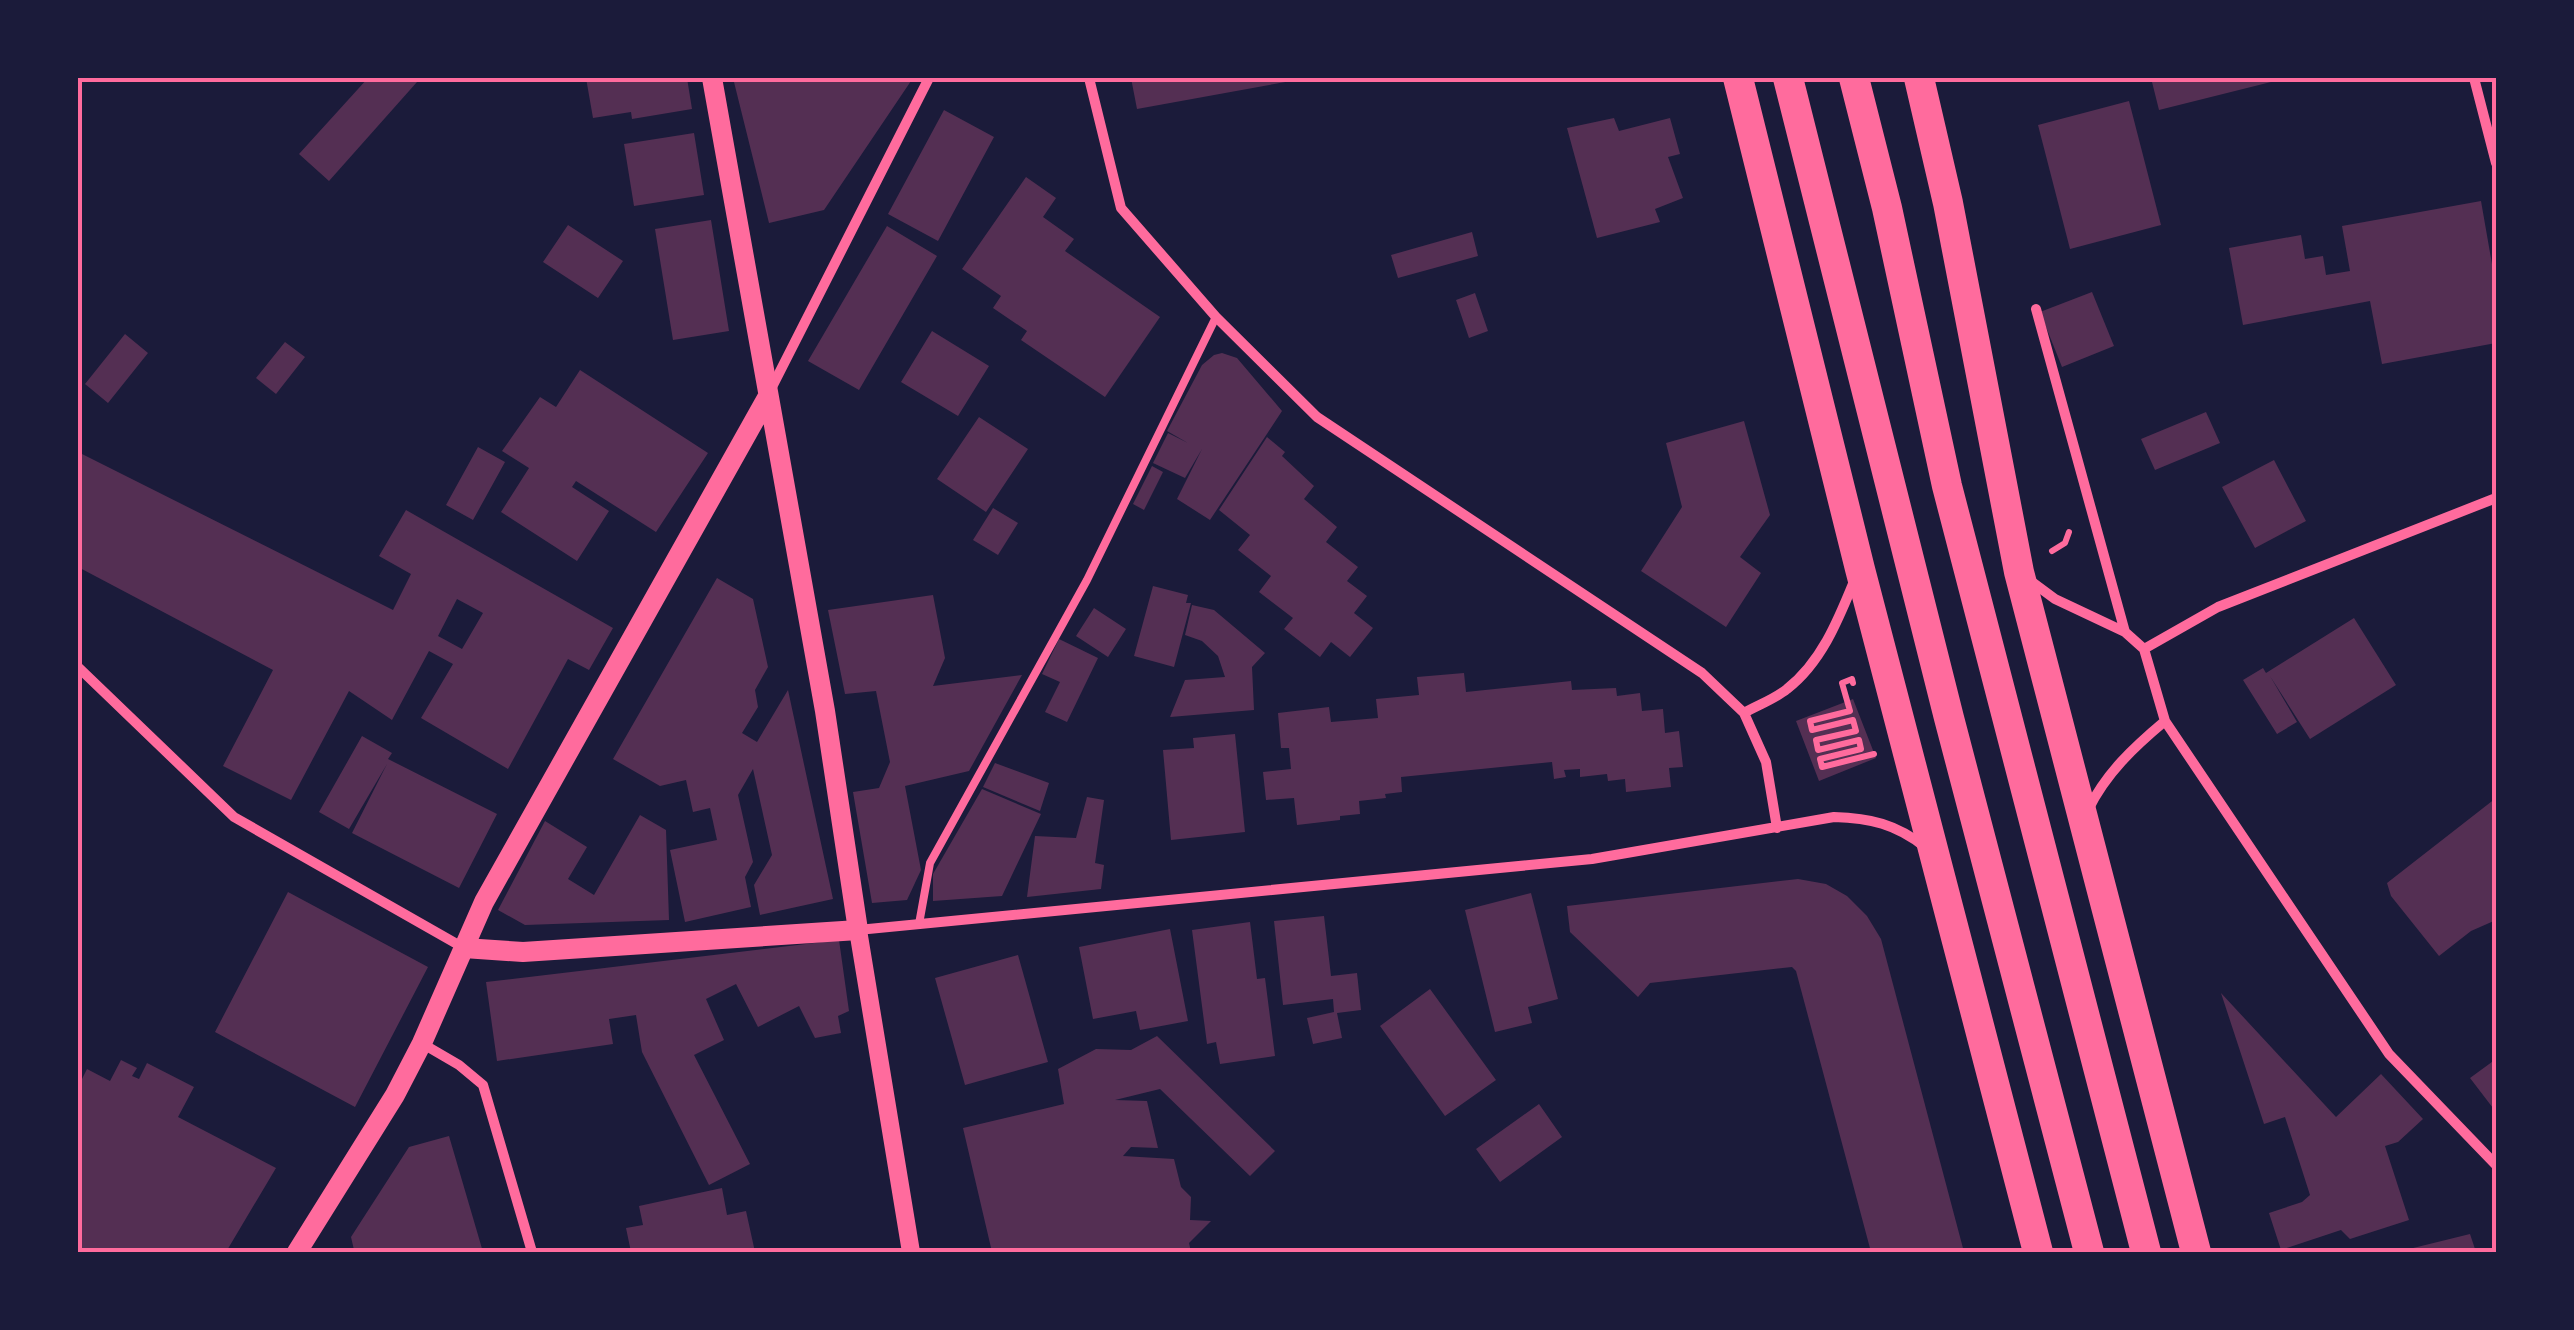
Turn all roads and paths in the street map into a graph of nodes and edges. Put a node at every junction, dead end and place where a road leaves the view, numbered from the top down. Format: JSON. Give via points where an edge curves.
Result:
{"nodes":[{"id":1,"x":712,"y":78,"type":"edge"},
{"id":2,"x":928,"y":78,"type":"edge"},
{"id":3,"x":1089,"y":78,"type":"edge"},
{"id":4,"x":1738,"y":78,"type":"edge"},
{"id":5,"x":1788,"y":78,"type":"edge"},
{"id":6,"x":1854,"y":78,"type":"edge"},
{"id":7,"x":1918,"y":78,"type":"edge"},
{"id":8,"x":2474,"y":78,"type":"edge"},
{"id":9,"x":2496,"y":163,"type":"edge"},
{"id":10,"x":2036,"y":309,"type":"dead end"},
{"id":11,"x":1216,"y":317,"type":"junction"},
{"id":12,"x":767,"y":398,"type":"junction"},
{"id":13,"x":2496,"y":498,"type":"edge"},
{"id":14,"x":1860,"y":569,"type":"junction"},
{"id":15,"x":2019,"y":572,"type":"junction"},
{"id":16,"x":2125,"y":632,"type":"junction"},
{"id":17,"x":2144,"y":649,"type":"junction"},
{"id":18,"x":1856,"y":667,"type":"dead end"},
{"id":19,"x":78,"y":668,"type":"edge"},
{"id":20,"x":1852,"y":679,"type":"dead end"},
{"id":21,"x":1860,"y":684,"type":"dead end"},
{"id":22,"x":1744,"y":712,"type":"junction"},
{"id":23,"x":2165,"y":721,"type":"junction"},
{"id":24,"x":1871,"y":737,"type":"dead end"},
{"id":25,"x":2083,"y":820,"type":"junction"},
{"id":26,"x":1778,"y":828,"type":"junction"},
{"id":27,"x":1934,"y":854,"type":"junction"},
{"id":28,"x":919,"y":924,"type":"junction"},
{"id":29,"x":858,"y":930,"type":"junction"},
{"id":30,"x":464,"y":948,"type":"junction"},
{"id":31,"x":422,"y":1043,"type":"junction"},
{"id":32,"x":2496,"y":1165,"type":"edge"},
{"id":33,"x":296,"y":1252,"type":"edge"},
{"id":34,"x":532,"y":1252,"type":"edge"},
{"id":35,"x":912,"y":1252,"type":"edge"},
{"id":36,"x":2038,"y":1252,"type":"edge"},
{"id":37,"x":2089,"y":1252,"type":"edge"},
{"id":38,"x":2146,"y":1252,"type":"edge"},
{"id":39,"x":2196,"y":1252,"type":"edge"}],
"edges":[{"from":1,"to":12,"type":"main road"},
{"from":2,"to":12,"type":"street"},
{"from":3,"to":11,"type":"street","via":[[1121,208]]},
{"from":4,"to":14,"type":"highway"},
{"from":5,"to":37,"type":"highway"},
{"from":6,"to":38,"type":"highway","via":[[1947,486]]},
{"from":7,"to":15,"type":"highway"},
{"from":8,"to":9,"type":"street"},
{"from":10,"to":16,"type":"street"},
{"from":11,"to":22,"type":"street","via":[[1317,417],[1702,673]]},
{"from":11,"to":28,"type":"lane","via":[[1087,580],[930,863]]},
{"from":12,"to":29,"type":"main road"},
{"from":12,"to":30,"type":"main road"},
{"from":13,"to":17,"type":"street","via":[[2218,607]]},
{"from":14,"to":22,"type":"street","via":[[1815,659],[1787,690]]},
{"from":14,"to":27,"type":"highway"},
{"from":15,"to":16,"type":"street","via":[[2055,600]]},
{"from":15,"to":25,"type":"highway"},
{"from":16,"to":17,"type":"street"},
{"from":17,"to":23,"type":"street"},
{"from":18,"to":21,"type":"path"},
{"from":19,"to":30,"type":"street","via":[[234,817]]},
{"from":20,"to":24,"type":"path","via":[[1842,682],[1850,711],[1810,722],[1812,730],[1853,720],[1856,731],[1816,740],[1818,750],[1859,740],[1861,750],[1820,759],[1822,767],[1875,754]]},
{"from":22,"to":26,"type":"street","via":[[1766,762]]},
{"from":23,"to":25,"type":"street","via":[[2098,788]]},
{"from":23,"to":32,"type":"street","via":[[2389,1054]]},
{"from":25,"to":39,"type":"highway"},
{"from":26,"to":27,"type":"street","via":[[1834,817],[1872,818],[1908,833]]},
{"from":26,"to":28,"type":"street","via":[[1592,859]]},
{"from":27,"to":36,"type":"highway"},
{"from":28,"to":29,"type":"street"},
{"from":29,"to":30,"type":"main road","via":[[523,952]]},
{"from":29,"to":35,"type":"street"},
{"from":30,"to":31,"type":"main road"},
{"from":31,"to":33,"type":"main road"},
{"from":31,"to":34,"type":"street","via":[[483,1085]]}]}
